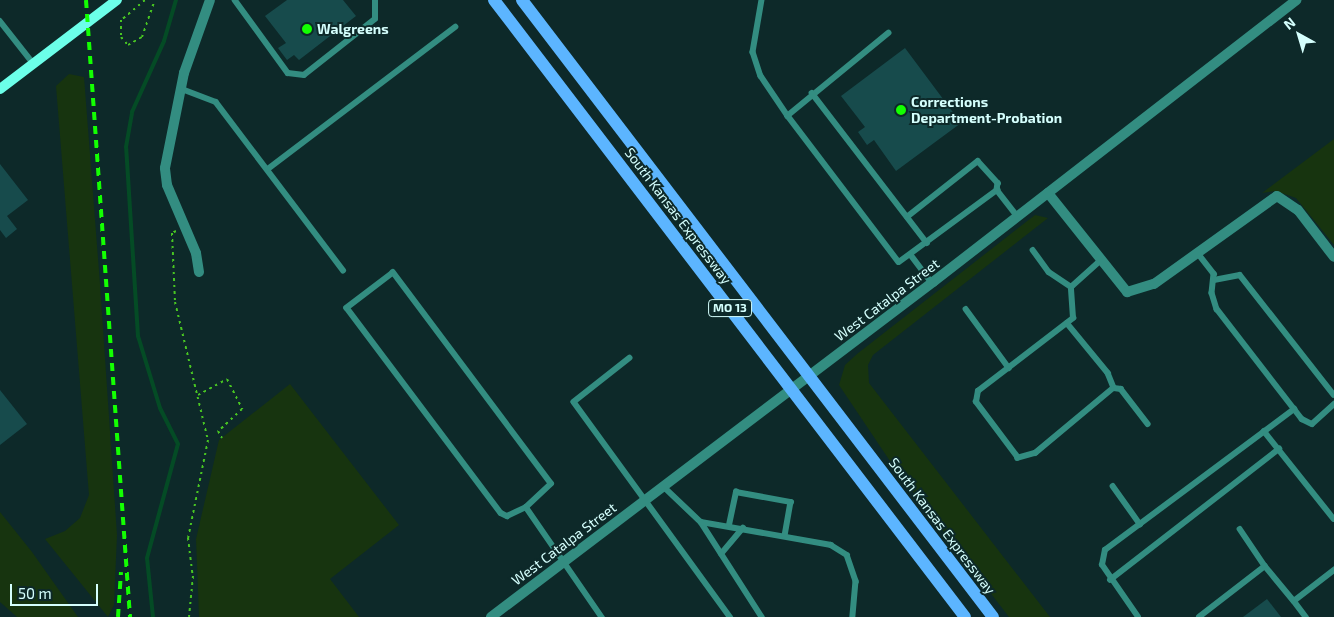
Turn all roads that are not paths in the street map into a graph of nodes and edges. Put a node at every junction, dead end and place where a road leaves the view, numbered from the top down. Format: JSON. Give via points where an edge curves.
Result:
{"nodes":[{"id":1,"x":117,"y":0,"type":"edge"},
{"id":2,"x":210,"y":0,"type":"edge"},
{"id":3,"x":235,"y":0,"type":"edge"},
{"id":4,"x":374,"y":0,"type":"edge"},
{"id":5,"x":494,"y":0,"type":"edge"},
{"id":6,"x":522,"y":0,"type":"edge"},
{"id":7,"x":762,"y":0,"type":"edge"},
{"id":8,"x":1296,"y":0,"type":"edge"},
{"id":9,"x":0,"y":21,"type":"edge"},
{"id":10,"x":455,"y":27,"type":"dead end"},
{"id":11,"x":889,"y":33,"type":"dead end"},
{"id":12,"x":33,"y":63,"type":"junction"},
{"id":13,"x":0,"y":89,"type":"edge"},
{"id":14,"x":182,"y":89,"type":"junction"},
{"id":15,"x":812,"y":93,"type":"junction"},
{"id":16,"x":788,"y":116,"type":"junction"},
{"id":17,"x":268,"y":169,"type":"junction"},
{"id":18,"x":997,"y":190,"type":"junction"},
{"id":19,"x":1048,"y":193,"type":"junction"},
{"id":20,"x":907,"y":217,"type":"junction"},
{"id":21,"x":1018,"y":217,"type":"junction"},
{"id":22,"x":927,"y":244,"type":"junction"},
{"id":23,"x":1033,"y":250,"type":"dead end"},
{"id":24,"x":1197,"y":252,"type":"junction"},
{"id":25,"x":911,"y":255,"type":"junction"},
{"id":26,"x":1334,"y":257,"type":"edge"},
{"id":27,"x":1100,"y":262,"type":"junction"},
{"id":28,"x":343,"y":270,"type":"dead end"},
{"id":29,"x":199,"y":272,"type":"dead end"},
{"id":30,"x":1214,"y":280,"type":"junction"},
{"id":31,"x":932,"y":283,"type":"junction"},
{"id":32,"x":1071,"y":287,"type":"junction"},
{"id":33,"x":966,"y":310,"type":"dead end"},
{"id":34,"x":1068,"y":323,"type":"junction"},
{"id":35,"x":630,"y":358,"type":"dead end"},
{"id":36,"x":1009,"y":368,"type":"junction"},
{"id":37,"x":809,"y":375,"type":"junction"},
{"id":38,"x":1114,"y":388,"type":"junction"},
{"id":39,"x":791,"y":389,"type":"junction"},
{"id":40,"x":1334,"y":395,"type":"edge"},
{"id":41,"x":1334,"y":404,"type":"edge"},
{"id":42,"x":1294,"y":409,"type":"junction"},
{"id":43,"x":1148,"y":424,"type":"dead end"},
{"id":44,"x":1264,"y":431,"type":"junction"},
{"id":45,"x":1279,"y":450,"type":"junction"},
{"id":46,"x":663,"y":486,"type":"junction"},
{"id":47,"x":1113,"y":486,"type":"dead end"},
{"id":48,"x":646,"y":499,"type":"junction"},
{"id":49,"x":526,"y":507,"type":"junction"},
{"id":50,"x":1333,"y":516,"type":"edge"},
{"id":51,"x":701,"y":522,"type":"junction"},
{"id":52,"x":1140,"y":524,"type":"junction"},
{"id":53,"x":729,"y":525,"type":"junction"},
{"id":54,"x":744,"y":528,"type":"junction"},
{"id":55,"x":1240,"y":529,"type":"dead end"},
{"id":56,"x":785,"y":535,"type":"junction"},
{"id":57,"x":721,"y":554,"type":"junction"},
{"id":58,"x":566,"y":560,"type":"junction"},
{"id":59,"x":1265,"y":566,"type":"junction"},
{"id":60,"x":1334,"y":570,"type":"edge"},
{"id":61,"x":1110,"y":580,"type":"junction"},
{"id":62,"x":1294,"y":602,"type":"junction"},
{"id":63,"x":491,"y":617,"type":"edge"},
{"id":64,"x":602,"y":617,"type":"edge"},
{"id":65,"x":730,"y":617,"type":"edge"},
{"id":66,"x":762,"y":617,"type":"edge"},
{"id":67,"x":853,"y":617,"type":"edge"},
{"id":68,"x":965,"y":617,"type":"edge"},
{"id":69,"x":993,"y":617,"type":"edge"},
{"id":70,"x":1138,"y":617,"type":"edge"},
{"id":71,"x":1199,"y":617,"type":"edge"},
{"id":72,"x":1306,"y":617,"type":"edge"}],
"edges":[{"from":1,"to":12,"type":"main road"},
{"from":2,"to":14,"type":"street"},
{"from":3,"to":4,"type":"lane","via":[[288,73],[304,75],[375,20]]},
{"from":5,"to":39,"type":"main road","name":"South Kansas Expressway","number":"MO 13"},
{"from":6,"to":37,"type":"main road","name":"South Kansas Expressway","number":"MO 13"},
{"from":7,"to":16,"type":"lane","via":[[753,52],[761,76]]},
{"from":8,"to":19,"type":"street","name":"West Catalpa Street"},
{"from":9,"to":12,"type":"lane"},
{"from":10,"to":17,"type":"lane"},
{"from":11,"to":15,"type":"lane"},
{"from":12,"to":13,"type":"main road"},
{"from":14,"to":17,"type":"lane","via":[[216,102]]},
{"from":14,"to":29,"type":"street","via":[[165,168],[167,185]]},
{"from":15,"to":16,"type":"lane"},
{"from":15,"to":20,"type":"lane"},
{"from":16,"to":25,"type":"lane","via":[[896,261]]},
{"from":17,"to":28,"type":"lane"},
{"from":18,"to":20,"type":"lane","via":[[998,183],[978,161]]},
{"from":18,"to":21,"type":"lane"},
{"from":18,"to":22,"type":"lane"},
{"from":19,"to":21,"type":"street","name":"West Catalpa Street"},
{"from":19,"to":27,"type":"street"},
{"from":20,"to":22,"type":"lane"},
{"from":21,"to":31,"type":"street","name":"West Catalpa Street"},
{"from":22,"to":25,"type":"lane"},
{"from":23,"to":32,"type":"lane","via":[[1050,272]]},
{"from":24,"to":26,"type":"street","via":[[1277,196],[1298,210]]},
{"from":24,"to":27,"type":"street","via":[[1141,292],[1127,292]]},
{"from":24,"to":30,"type":"lane"},
{"from":25,"to":31,"type":"lane"},
{"from":27,"to":32,"type":"lane"},
{"from":30,"to":40,"type":"lane","via":[[1240,275]]},
{"from":30,"to":42,"type":"lane","via":[[1212,293],[1217,309]]},
{"from":31,"to":37,"type":"street","name":"West Catalpa Street"},
{"from":32,"to":34,"type":"lane","via":[[1076,311]]},
{"from":33,"to":36,"type":"lane"},
{"from":34,"to":36,"type":"lane"},
{"from":34,"to":38,"type":"lane","via":[[1108,373]]},
{"from":35,"to":48,"type":"lane","via":[[574,402]]},
{"from":36,"to":38,"type":"lane","via":[[978,391],[976,402],[1018,458],[1036,453]]},
{"from":37,"to":39,"type":"street","name":"West Catalpa Street"},
{"from":37,"to":69,"type":"main road","name":"South Kansas Expressway","number":"MO 13"},
{"from":38,"to":43,"type":"lane","via":[[1122,389]]},
{"from":39,"to":46,"type":"street","name":"West Catalpa Street"},
{"from":39,"to":68,"type":"main road","name":"South Kansas Expressway","number":"MO 13"},
{"from":41,"to":42,"type":"lane","via":[[1312,424]]},
{"from":42,"to":44,"type":"lane"},
{"from":44,"to":45,"type":"lane"},
{"from":44,"to":52,"type":"lane"},
{"from":45,"to":50,"type":"lane"},
{"from":45,"to":61,"type":"lane"},
{"from":46,"to":48,"type":"street","name":"West Catalpa Street"},
{"from":46,"to":51,"type":"lane"},
{"from":47,"to":52,"type":"lane"},
{"from":48,"to":58,"type":"street","name":"West Catalpa Street"},
{"from":48,"to":65,"type":"lane"},
{"from":49,"to":49,"type":"lane","via":[[507,516],[501,513],[346,308],[393,273],[551,484]]},
{"from":49,"to":58,"type":"lane"},
{"from":51,"to":53,"type":"lane"},
{"from":51,"to":57,"type":"lane"},
{"from":52,"to":61,"type":"lane","via":[[1105,550],[1102,565]]},
{"from":53,"to":54,"type":"lane"},
{"from":53,"to":56,"type":"lane","via":[[736,492],[792,502]]},
{"from":54,"to":56,"type":"lane"},
{"from":54,"to":57,"type":"lane"},
{"from":55,"to":59,"type":"lane"},
{"from":56,"to":67,"type":"lane","via":[[831,545],[846,555],[856,581]]},
{"from":57,"to":66,"type":"lane"},
{"from":58,"to":63,"type":"street","name":"West Catalpa Street"},
{"from":58,"to":64,"type":"lane"},
{"from":59,"to":62,"type":"lane"},
{"from":59,"to":71,"type":"lane"},
{"from":60,"to":62,"type":"lane"},
{"from":61,"to":70,"type":"lane"},
{"from":62,"to":72,"type":"lane"}]}
